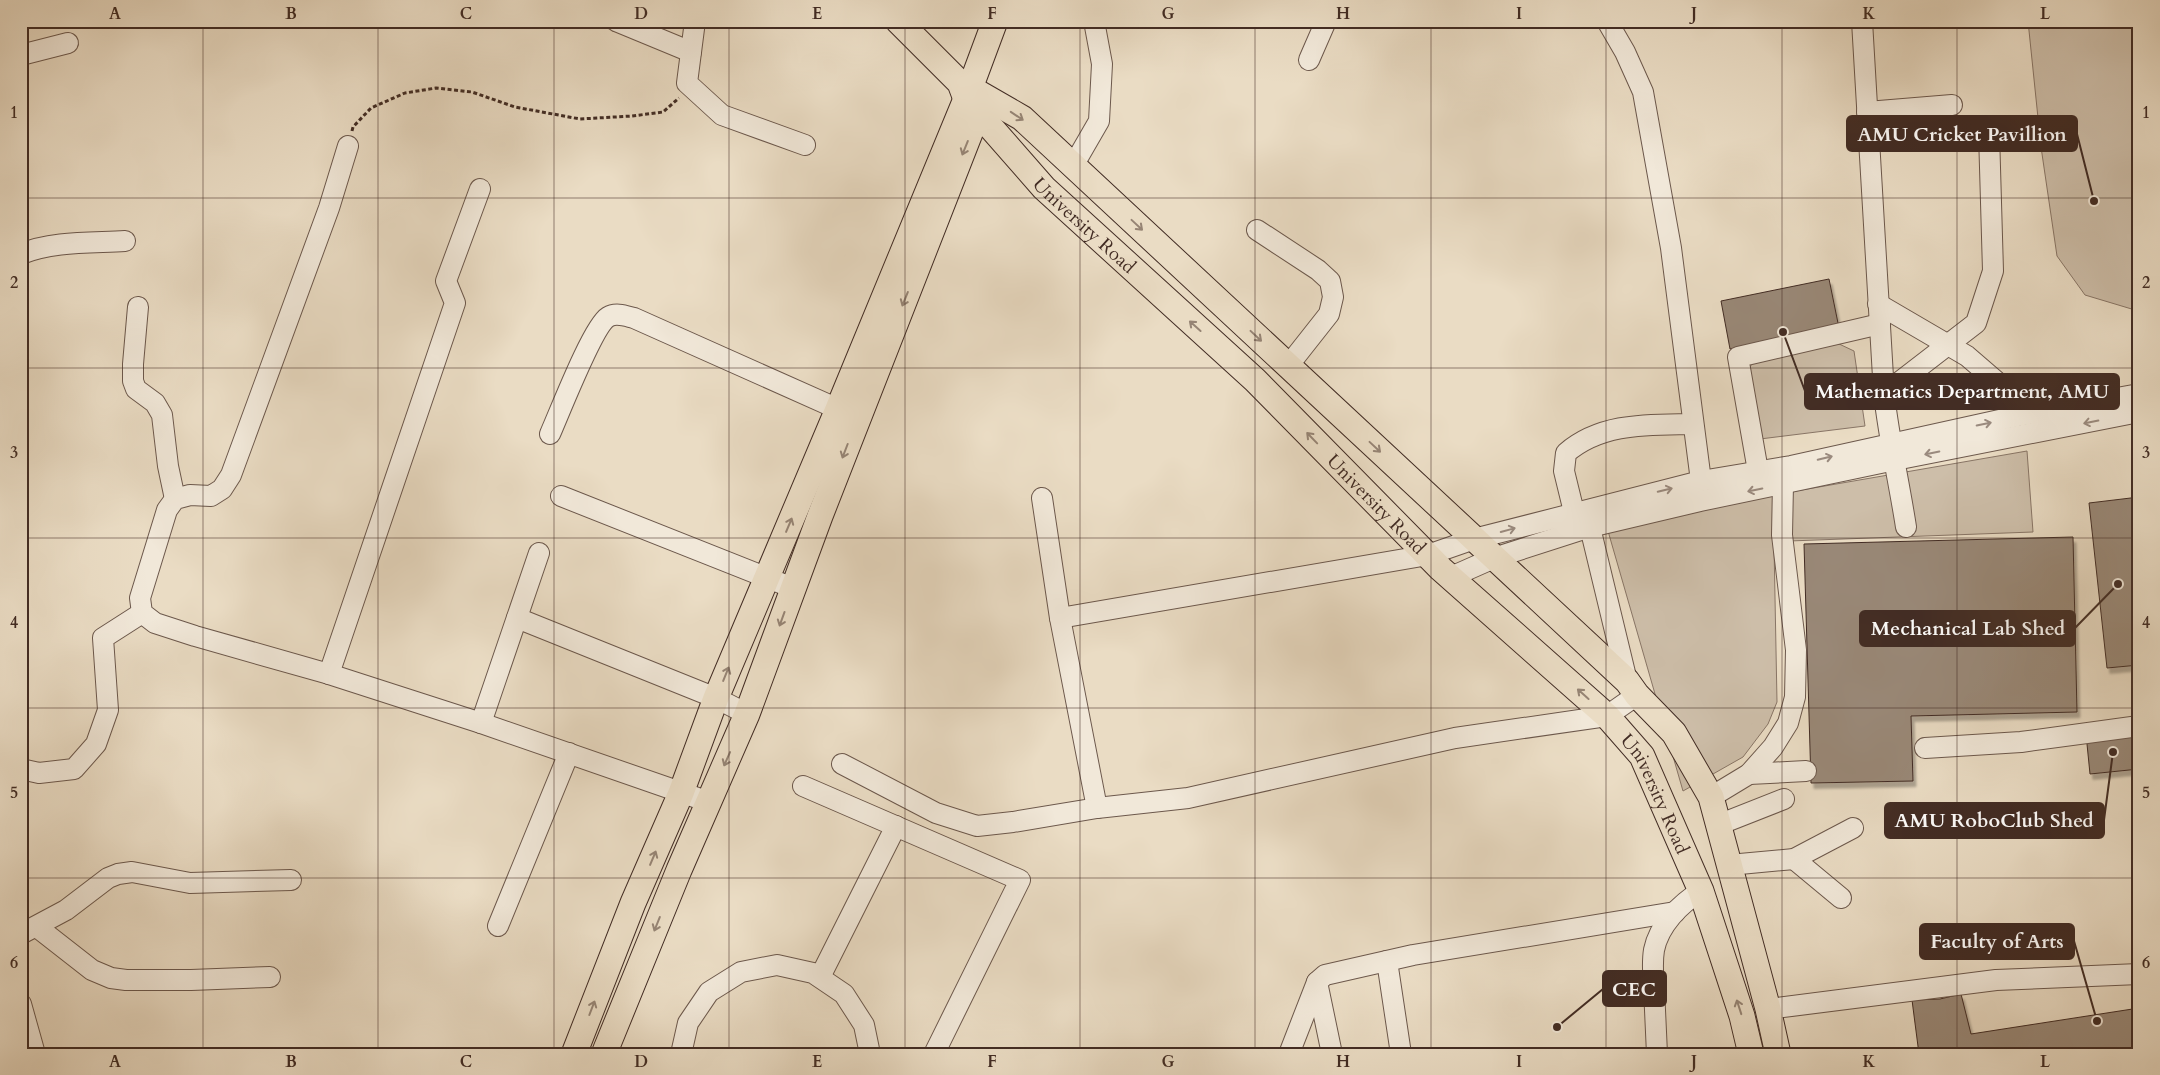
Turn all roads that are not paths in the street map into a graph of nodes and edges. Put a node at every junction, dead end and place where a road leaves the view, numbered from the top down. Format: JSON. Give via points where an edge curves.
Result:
{"nodes":[{"id":1,"x":616,"y":21,"type":"edge"},
{"id":2,"x":696,"y":21,"type":"edge"},
{"id":3,"x":898,"y":21,"type":"edge"},
{"id":4,"x":995,"y":21,"type":"edge"},
{"id":5,"x":1014,"y":21,"type":"edge"},
{"id":6,"x":1094,"y":21,"type":"edge"},
{"id":7,"x":1326,"y":21,"type":"edge"},
{"id":8,"x":1607,"y":21,"type":"edge"},
{"id":9,"x":1862,"y":21,"type":"edge"},
{"id":10,"x":68,"y":43,"type":"dead end"},
{"id":11,"x":691,"y":52,"type":"junction"},
{"id":12,"x":21,"y":55,"type":"edge"},
{"id":13,"x":1310,"y":60,"type":"dead end"},
{"id":14,"x":972,"y":95,"type":"junction"},
{"id":15,"x":1952,"y":105,"type":"dead end"},
{"id":16,"x":1867,"y":112,"type":"junction"},
{"id":17,"x":1989,"y":133,"type":"dead end"},
{"id":18,"x":805,"y":145,"type":"dead end"},
{"id":19,"x":348,"y":146,"type":"road end"},
{"id":20,"x":1073,"y":166,"type":"junction"},
{"id":21,"x":480,"y":189,"type":"dead end"},
{"id":22,"x":1257,"y":230,"type":"dead end"},
{"id":23,"x":124,"y":241,"type":"dead end"},
{"id":24,"x":21,"y":254,"type":"edge"},
{"id":25,"x":1878,"y":304,"type":"junction"},
{"id":26,"x":138,"y":307,"type":"dead end"},
{"id":27,"x":1880,"y":324,"type":"junction"},
{"id":28,"x":1947,"y":344,"type":"junction"},
{"id":29,"x":1288,"y":366,"type":"junction"},
{"id":30,"x":1884,"y":394,"type":"junction"},
{"id":31,"x":2139,"y":394,"type":"edge"},
{"id":32,"x":838,"y":409,"type":"junction"},
{"id":33,"x":2139,"y":412,"type":"edge"},
{"id":34,"x":2013,"y":417,"type":"junction"},
{"id":35,"x":1693,"y":424,"type":"junction"},
{"id":36,"x":550,"y":434,"type":"dead end"},
{"id":37,"x":1892,"y":452,"type":"junction"},
{"id":38,"x":1758,"y":471,"type":"junction"},
{"id":39,"x":1701,"y":481,"type":"junction"},
{"id":40,"x":1783,"y":484,"type":"junction"},
{"id":41,"x":561,"y":496,"type":"dead end"},
{"id":42,"x":175,"y":498,"type":"junction"},
{"id":43,"x":1042,"y":498,"type":"dead end"},
{"id":44,"x":1583,"y":516,"type":"junction"},
{"id":45,"x":1906,"y":527,"type":"dead end"},
{"id":46,"x":1474,"y":539,"type":"junction"},
{"id":47,"x":539,"y":553,"type":"dead end"},
{"id":48,"x":1428,"y":555,"type":"junction"},
{"id":49,"x":1494,"y":558,"type":"junction"},
{"id":50,"x":766,"y":577,"type":"junction"},
{"id":51,"x":1450,"y":577,"type":"junction"},
{"id":52,"x":793,"y":588,"type":"junction"},
{"id":53,"x":142,"y":613,"type":"junction"},
{"id":54,"x":516,"y":618,"type":"junction"},
{"id":55,"x":1060,"y":618,"type":"junction"},
{"id":56,"x":329,"y":674,"type":"junction"},
{"id":57,"x":1632,"y":688,"type":"junction"},
{"id":58,"x":716,"y":698,"type":"junction"},
{"id":59,"x":747,"y":714,"type":"junction"},
{"id":60,"x":1607,"y":716,"type":"junction"},
{"id":61,"x":481,"y":723,"type":"junction"},
{"id":62,"x":2139,"y":726,"type":"edge"},
{"id":63,"x":1925,"y":748,"type":"dead end"},
{"id":64,"x":568,"y":753,"type":"junction"},
{"id":65,"x":842,"y":764,"type":"dead end"},
{"id":66,"x":21,"y":769,"type":"edge"},
{"id":67,"x":1806,"y":771,"type":"dead end"},
{"id":68,"x":1750,"y":774,"type":"junction"},
{"id":69,"x":803,"y":786,"type":"dead end"},
{"id":70,"x":681,"y":792,"type":"junction"},
{"id":71,"x":1711,"y":797,"type":"junction"},
{"id":72,"x":1784,"y":799,"type":"dead end"},
{"id":73,"x":709,"y":802,"type":"junction"},
{"id":74,"x":1097,"y":808,"type":"junction"},
{"id":75,"x":1718,"y":825,"type":"junction"},
{"id":76,"x":896,"y":826,"type":"junction"},
{"id":77,"x":1853,"y":828,"type":"dead end"},
{"id":78,"x":1794,"y":859,"type":"junction"},
{"id":79,"x":1729,"y":865,"type":"junction"},
{"id":80,"x":291,"y":880,"type":"dead end"},
{"id":81,"x":1701,"y":891,"type":"junction"},
{"id":82,"x":1842,"y":898,"type":"dead end"},
{"id":83,"x":1675,"y":912,"type":"junction"},
{"id":84,"x":498,"y":926,"type":"dead end"},
{"id":85,"x":29,"y":930,"type":"edge"},
{"id":86,"x":1387,"y":961,"type":"junction"},
{"id":87,"x":2139,"y":974,"type":"edge"},
{"id":88,"x":270,"y":977,"type":"dead end"},
{"id":89,"x":820,"y":977,"type":"junction"},
{"id":90,"x":1317,"y":982,"type":"junction"},
{"id":91,"x":21,"y":1004,"type":"edge"},
{"id":92,"x":1768,"y":1009,"type":"junction"},
{"id":93,"x":35,"y":1054,"type":"edge"},
{"id":94,"x":574,"y":1054,"type":"edge"},
{"id":95,"x":604,"y":1054,"type":"edge"},
{"id":96,"x":682,"y":1054,"type":"edge"},
{"id":97,"x":870,"y":1054,"type":"edge"},
{"id":98,"x":934,"y":1054,"type":"edge"},
{"id":99,"x":1289,"y":1054,"type":"edge"},
{"id":100,"x":1332,"y":1054,"type":"edge"},
{"id":101,"x":1401,"y":1054,"type":"edge"},
{"id":102,"x":1657,"y":1054,"type":"edge"},
{"id":103,"x":1751,"y":1054,"type":"edge"},
{"id":104,"x":1778,"y":1054,"type":"edge"}],
"edges":[{"from":1,"to":11,"type":"street"},
{"from":2,"to":11,"type":"street"},
{"from":3,"to":14,"type":"main road","name":"University Road"},
{"from":4,"to":14,"type":"main road"},
{"from":5,"to":14,"type":"main road"},
{"from":6,"to":20,"type":"street","via":[[1102,64],[1099,121]]},
{"from":7,"to":13,"type":"street"},
{"from":8,"to":35,"type":"street","via":[[1643,92],[1671,248]]},
{"from":9,"to":16,"type":"street"},
{"from":10,"to":12,"type":"street"},
{"from":11,"to":18,"type":"street","via":[[687,84],[722,115]]},
{"from":14,"to":20,"type":"main road","one_way":true,"via":[[1022,118]]},
{"from":14,"to":32,"type":"main road"},
{"from":48,"to":14,"type":"main road","name":"University Road","one_way":true,"via":[[1255,380],[1044,188]]},
{"from":14,"to":52,"type":"main road","one_way":true},
{"from":15,"to":16,"type":"street"},
{"from":16,"to":25,"type":"street"},
{"from":17,"to":28,"type":"street","via":[[1993,271],[1976,322]]},
{"from":19,"to":42,"type":"street","via":[[329,208],[231,475],[222,489],[211,496]]},
{"from":20,"to":29,"type":"main road","one_way":true},
{"from":21,"to":56,"type":"street","via":[[446,281],[455,302]]},
{"from":22,"to":29,"type":"street","via":[[1330,281],[1333,297],[1329,314]]},
{"from":23,"to":24,"type":"street","via":[[62,245]]},
{"from":25,"to":27,"type":"street"},
{"from":25,"to":28,"type":"street"},
{"from":26,"to":42,"type":"street","via":[[133,381],[136,389],[155,403],[162,415]]},
{"from":27,"to":30,"type":"street"},
{"from":27,"to":38,"type":"street","via":[[1738,357]]},
{"from":28,"to":30,"type":"street"},
{"from":28,"to":34,"type":"street","via":[[1996,380]]},
{"from":29,"to":46,"type":"main road","one_way":true},
{"from":30,"to":37,"type":"street"},
{"from":31,"to":34,"type":"street"},
{"from":32,"to":36,"type":"street","via":[[634,318],[618,314],[602,322]]},
{"from":50,"to":32,"type":"main road","one_way":true},
{"from":33,"to":37,"type":"street","one_way":true},
{"from":37,"to":34,"type":"street","one_way":true},
{"from":35,"to":39,"type":"street"},
{"from":35,"to":44,"type":"street","via":[[1611,429],[1579,442],[1566,453],[1564,471]]},
{"from":38,"to":37,"type":"street","one_way":true},
{"from":37,"to":40,"type":"street"},
{"from":37,"to":45,"type":"street"},
{"from":38,"to":39,"type":"street"},
{"from":44,"to":39,"type":"street","one_way":true},
{"from":40,"to":44,"type":"street","one_way":true},
{"from":40,"to":68,"type":"street","via":[[1782,535],[1796,650],[1796,697],[1788,723]]},
{"from":41,"to":50,"type":"street"},
{"from":42,"to":53,"type":"street","via":[[167,510],[140,598]]},
{"from":43,"to":55,"type":"street"},
{"from":46,"to":44,"type":"street","one_way":true},
{"from":44,"to":49,"type":"street"},
{"from":44,"to":57,"type":"street"},
{"from":46,"to":48,"type":"street"},
{"from":46,"to":49,"type":"main road"},
{"from":47,"to":54,"type":"street"},
{"from":48,"to":51,"type":"main road","name":"University Road"},
{"from":48,"to":55,"type":"street"},
{"from":49,"to":51,"type":"street"},
{"from":49,"to":57,"type":"main road"},
{"from":50,"to":52,"type":"street"},
{"from":58,"to":50,"type":"main road","one_way":true},
{"from":60,"to":51,"type":"main road","name":"University Road","one_way":true},
{"from":52,"to":59,"type":"main road","one_way":true},
{"from":53,"to":56,"type":"street","via":[[155,623]]},
{"from":53,"to":66,"type":"street","via":[[102,638],[108,710],[96,744],[74,769],[39,773]]},
{"from":54,"to":58,"type":"street"},
{"from":54,"to":61,"type":"street"},
{"from":55,"to":74,"type":"street"},
{"from":56,"to":61,"type":"street"},
{"from":57,"to":60,"type":"street"},
{"from":57,"to":71,"type":"main road","via":[[1674,732]]},
{"from":58,"to":59,"type":"street"},
{"from":58,"to":70,"type":"main road"},
{"from":59,"to":73,"type":"main road","one_way":true},
{"from":60,"to":74,"type":"street","via":[[1455,738],[1188,798]]},
{"from":60,"to":81,"type":"main road","name":"University Road","via":[[1642,756]]},
{"from":61,"to":64,"type":"street"},
{"from":62,"to":63,"type":"street","via":[[2021,742]]},
{"from":64,"to":70,"type":"street"},
{"from":64,"to":84,"type":"street"},
{"from":65,"to":74,"type":"street","via":[[936,813],[976,826]]},
{"from":67,"to":68,"type":"street"},
{"from":68,"to":71,"type":"street"},
{"from":69,"to":76,"type":"street"},
{"from":70,"to":73,"type":"street"},
{"from":94,"to":70,"type":"main road","one_way":true},
{"from":71,"to":75,"type":"main road"},
{"from":72,"to":75,"type":"street"},
{"from":73,"to":95,"type":"main road","one_way":true},
{"from":75,"to":79,"type":"main road"},
{"from":76,"to":89,"type":"street"},
{"from":76,"to":98,"type":"street","via":[[1020,880]]},
{"from":77,"to":78,"type":"street"},
{"from":78,"to":79,"type":"street"},
{"from":78,"to":82,"type":"street"},
{"from":79,"to":92,"type":"main road"},
{"from":80,"to":85,"type":"street","via":[[190,884],[132,872],[118,874],[66,910]]},
{"from":81,"to":83,"type":"street"},
{"from":103,"to":81,"type":"main road","name":"University Road","one_way":true,"via":[[1742,1016]]},
{"from":83,"to":86,"type":"street"},
{"from":83,"to":102,"type":"street","via":[[1654,949]]},
{"from":85,"to":88,"type":"street","via":[[92,970],[111,978]]},
{"from":86,"to":90,"type":"street","via":[[1325,975]]},
{"from":86,"to":101,"type":"street"},
{"from":87,"to":92,"type":"street","via":[[1996,980]]},
{"from":89,"to":96,"type":"street","via":[[777,965],[741,972],[709,992],[688,1022]]},
{"from":89,"to":97,"type":"street","via":[[844,994],[864,1025]]},
{"from":90,"to":99,"type":"street"},
{"from":90,"to":100,"type":"street"},
{"from":91,"to":93,"type":"street"},
{"from":92,"to":104,"type":"main road"}]}
